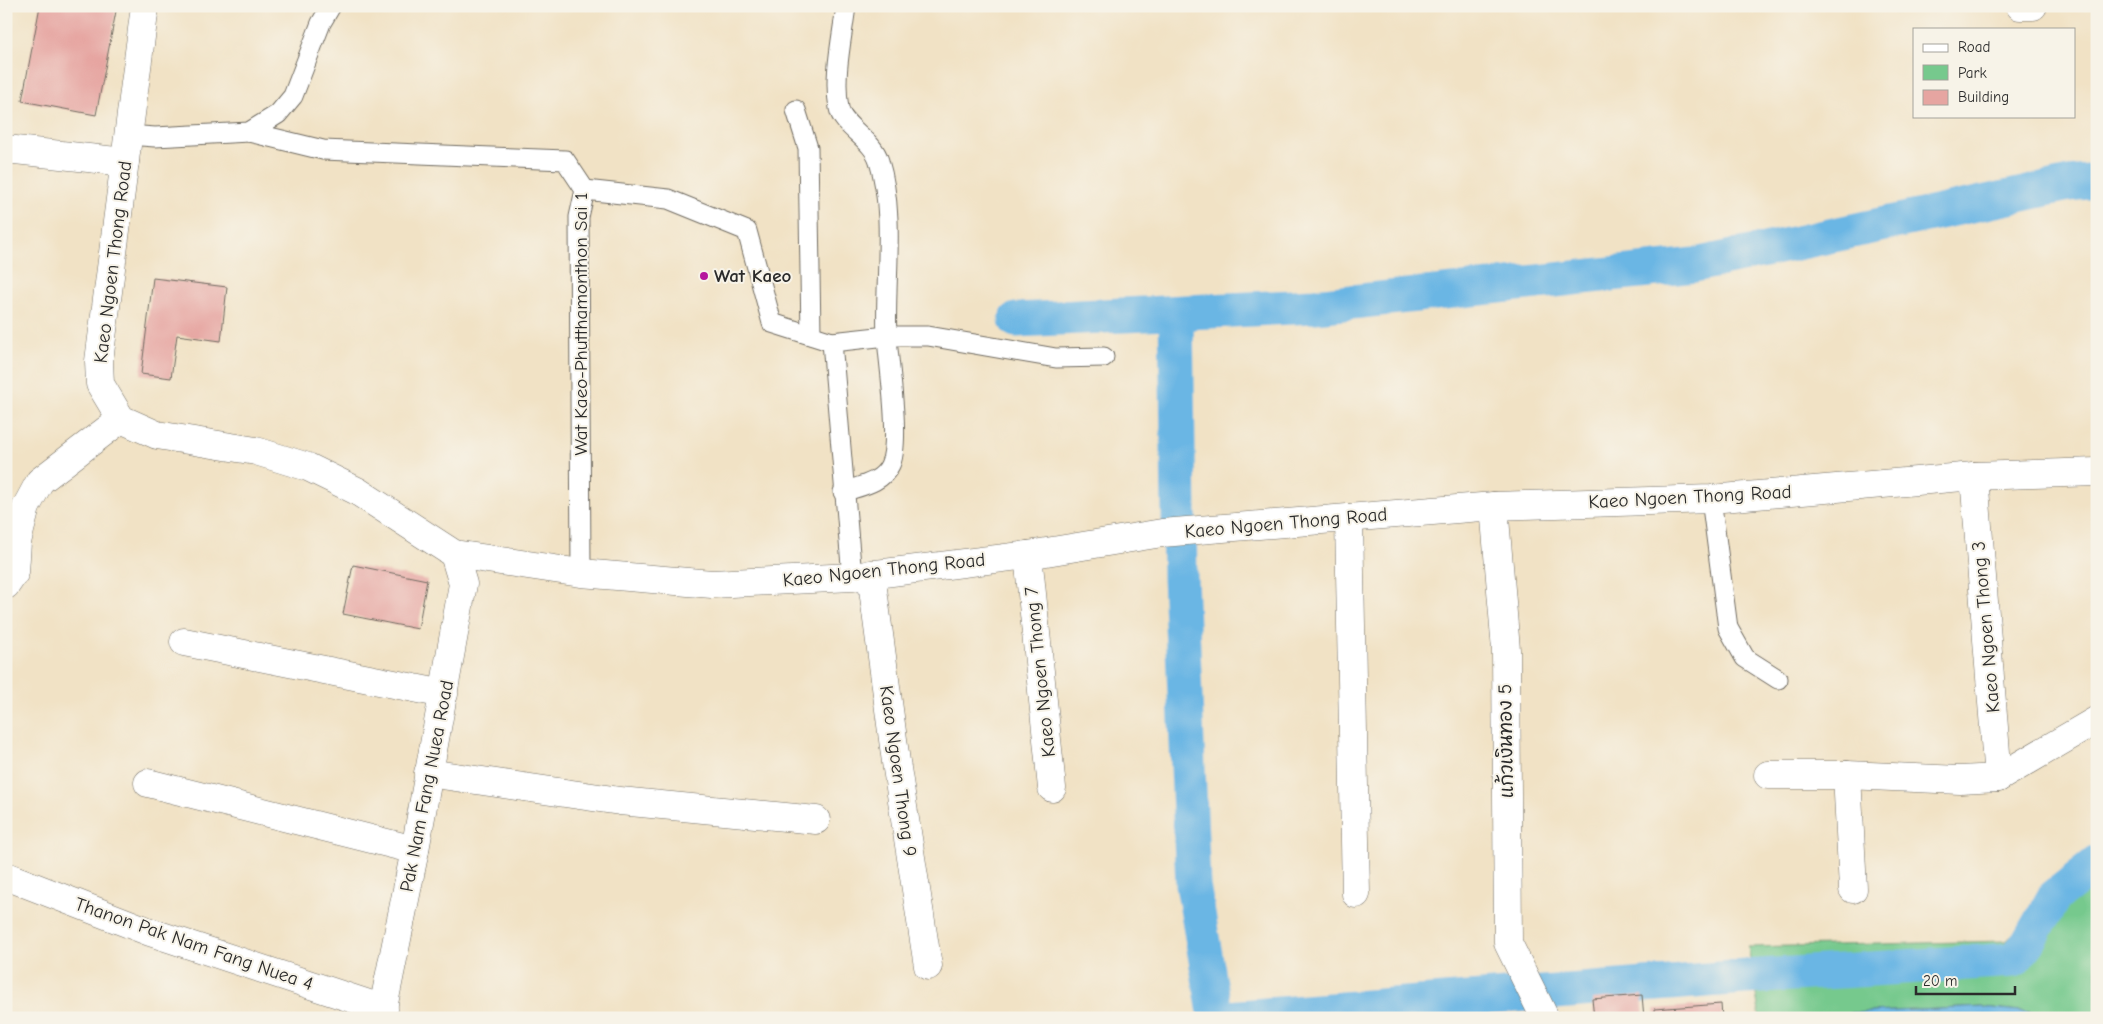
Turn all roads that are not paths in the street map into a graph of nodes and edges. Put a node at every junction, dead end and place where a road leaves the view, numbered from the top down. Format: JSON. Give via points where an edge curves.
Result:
{"nodes":[{"id":1,"x":145,"y":6,"type":"edge"},
{"id":2,"x":331,"y":6,"type":"edge"},
{"id":3,"x":846,"y":6,"type":"edge"},
{"id":4,"x":2020,"y":6,"type":"edge"},
{"id":5,"x":2033,"y":6,"type":"edge"},
{"id":6,"x":796,"y":110,"type":"dead end"},
{"id":7,"x":249,"y":132,"type":"junction"},
{"id":8,"x":128,"y":135,"type":"junction"},
{"id":9,"x":6,"y":149,"type":"edge"},
{"id":10,"x":125,"y":162,"type":"junction"},
{"id":11,"x":585,"y":190,"type":"junction"},
{"id":12,"x":811,"y":335,"type":"junction"},
{"id":13,"x":887,"y":336,"type":"junction"},
{"id":14,"x":832,"y":342,"type":"junction"},
{"id":15,"x":1104,"y":357,"type":"dead end"},
{"id":16,"x":121,"y":419,"type":"junction"},
{"id":17,"x":2097,"y":472,"type":"edge"},
{"id":18,"x":1974,"y":476,"type":"junction"},
{"id":19,"x":843,"y":492,"type":"junction"},
{"id":20,"x":1711,"y":499,"type":"junction"},
{"id":21,"x":1494,"y":506,"type":"junction"},
{"id":22,"x":1349,"y":518,"type":"junction"},
{"id":23,"x":454,"y":554,"type":"junction"},
{"id":24,"x":1028,"y":556,"type":"junction"},
{"id":25,"x":581,"y":573,"type":"junction"},
{"id":26,"x":861,"y":576,"type":"junction"},
{"id":27,"x":6,"y":585,"type":"edge"},
{"id":28,"x":184,"y":642,"type":"dead end"},
{"id":29,"x":1778,"y":679,"type":"dead end"},
{"id":30,"x":444,"y":694,"type":"junction"},
{"id":31,"x":2097,"y":720,"type":"edge"},
{"id":32,"x":428,"y":773,"type":"junction"},
{"id":33,"x":1847,"y":775,"type":"junction"},
{"id":34,"x":1768,"y":776,"type":"dead end"},
{"id":35,"x":1998,"y":778,"type":"junction"},
{"id":36,"x":148,"y":783,"type":"dead end"},
{"id":37,"x":1052,"y":788,"type":"dead end"},
{"id":38,"x":816,"y":820,"type":"dead end"},
{"id":39,"x":415,"y":850,"type":"junction"},
{"id":40,"x":6,"y":876,"type":"edge"},
{"id":41,"x":1853,"y":889,"type":"dead end"},
{"id":42,"x":1356,"y":894,"type":"dead end"},
{"id":43,"x":928,"y":966,"type":"dead end"},
{"id":44,"x":382,"y":1013,"type":"edge"},
{"id":45,"x":1546,"y":1018,"type":"edge"}],
"edges":[{"from":1,"to":8,"type":"street","name":"Kaeo Ngoen Thong Road"},
{"from":2,"to":7,"type":"lane","via":[[317,31],[293,96],[278,114]]},
{"from":3,"to":13,"type":"lane","via":[[837,93],[839,111],[870,144],[879,160],[887,205]]},
{"from":4,"to":5,"type":"street"},
{"from":6,"to":12,"type":"lane","via":[[808,148]]},
{"from":7,"to":8,"type":"lane","via":[[155,137]]},
{"from":7,"to":11,"type":"lane","name":"Wat Kaeo-Phutthamonthon Sai 1","via":[[323,150],[565,160]]},
{"from":8,"to":10,"type":"street","name":"Kaeo Ngoen Thong Road"},
{"from":9,"to":10,"type":"street"},
{"from":10,"to":16,"type":"street","name":"Kaeo Ngoen Thong Road","via":[[99,361],[100,384]]},
{"from":11,"to":12,"type":"lane","via":[[668,199],[747,231],[772,323]]},
{"from":11,"to":25,"type":"lane","name":"Wat Kaeo-Phutthamonthon Sai 1","via":[[579,217]]},
{"from":12,"to":14,"type":"lane"},
{"from":13,"to":14,"type":"lane"},
{"from":13,"to":15,"type":"lane","via":[[928,336],[1056,358]]},
{"from":13,"to":19,"type":"lane","via":[[895,444],[891,465],[882,479]]},
{"from":14,"to":19,"type":"lane"},
{"from":16,"to":23,"type":"street","name":"Kaeo Ngoen Thong Road","via":[[157,435],[256,451],[308,467],[357,491]]},
{"from":16,"to":27,"type":"street","via":[[40,481],[26,507],[17,542],[15,572]]},
{"from":17,"to":18,"type":"street","name":"Kaeo Ngoen Thong Road"},
{"from":18,"to":20,"type":"street","name":"Kaeo Ngoen Thong Road"},
{"from":18,"to":35,"type":"street","name":"Kaeo Ngoen Thong 3"},
{"from":19,"to":26,"type":"lane"},
{"from":20,"to":21,"type":"street","name":"Kaeo Ngoen Thong Road"},
{"from":20,"to":29,"type":"lane","via":[[1728,628],[1745,658]]},
{"from":21,"to":22,"type":"street","name":"Kaeo Ngoen Thong Road"},
{"from":21,"to":45,"type":"street","name":"แก้วเงินทอง 5","via":[[1506,650],[1508,943]]},
{"from":22,"to":24,"type":"street","name":"Kaeo Ngoen Thong Road","via":[[1162,533]]},
{"from":22,"to":42,"type":"street"},
{"from":23,"to":25,"type":"street","name":"Kaeo Ngoen Thong Road"},
{"from":23,"to":30,"type":"street","name":"Pak Nam Fang Nuea Road","via":[[463,584]]},
{"from":24,"to":26,"type":"street","name":"Kaeo Ngoen Thong Road"},
{"from":24,"to":37,"type":"street","name":"Kaeo Ngoen Thong 7"},
{"from":25,"to":26,"type":"street","name":"Kaeo Ngoen Thong Road","via":[[712,584]]},
{"from":26,"to":43,"type":"street","name":"Kaeo Ngoen Thong 9","via":[[896,762]]},
{"from":28,"to":30,"type":"street"},
{"from":30,"to":32,"type":"street","name":"Pak Nam Fang Nuea Road"},
{"from":31,"to":35,"type":"street"},
{"from":32,"to":38,"type":"street","via":[[620,801]]},
{"from":32,"to":39,"type":"street","name":"Pak Nam Fang Nuea Road"},
{"from":33,"to":34,"type":"street"},
{"from":33,"to":35,"type":"street","via":[[1960,780]]},
{"from":33,"to":41,"type":"street"},
{"from":36,"to":39,"type":"street"},
{"from":39,"to":44,"type":"street","name":"Pak Nam Fang Nuea Road"},
{"from":40,"to":44,"type":"street","name":"Thanon Pak Nam Fang Nuea 4","via":[[150,932]]}]}
